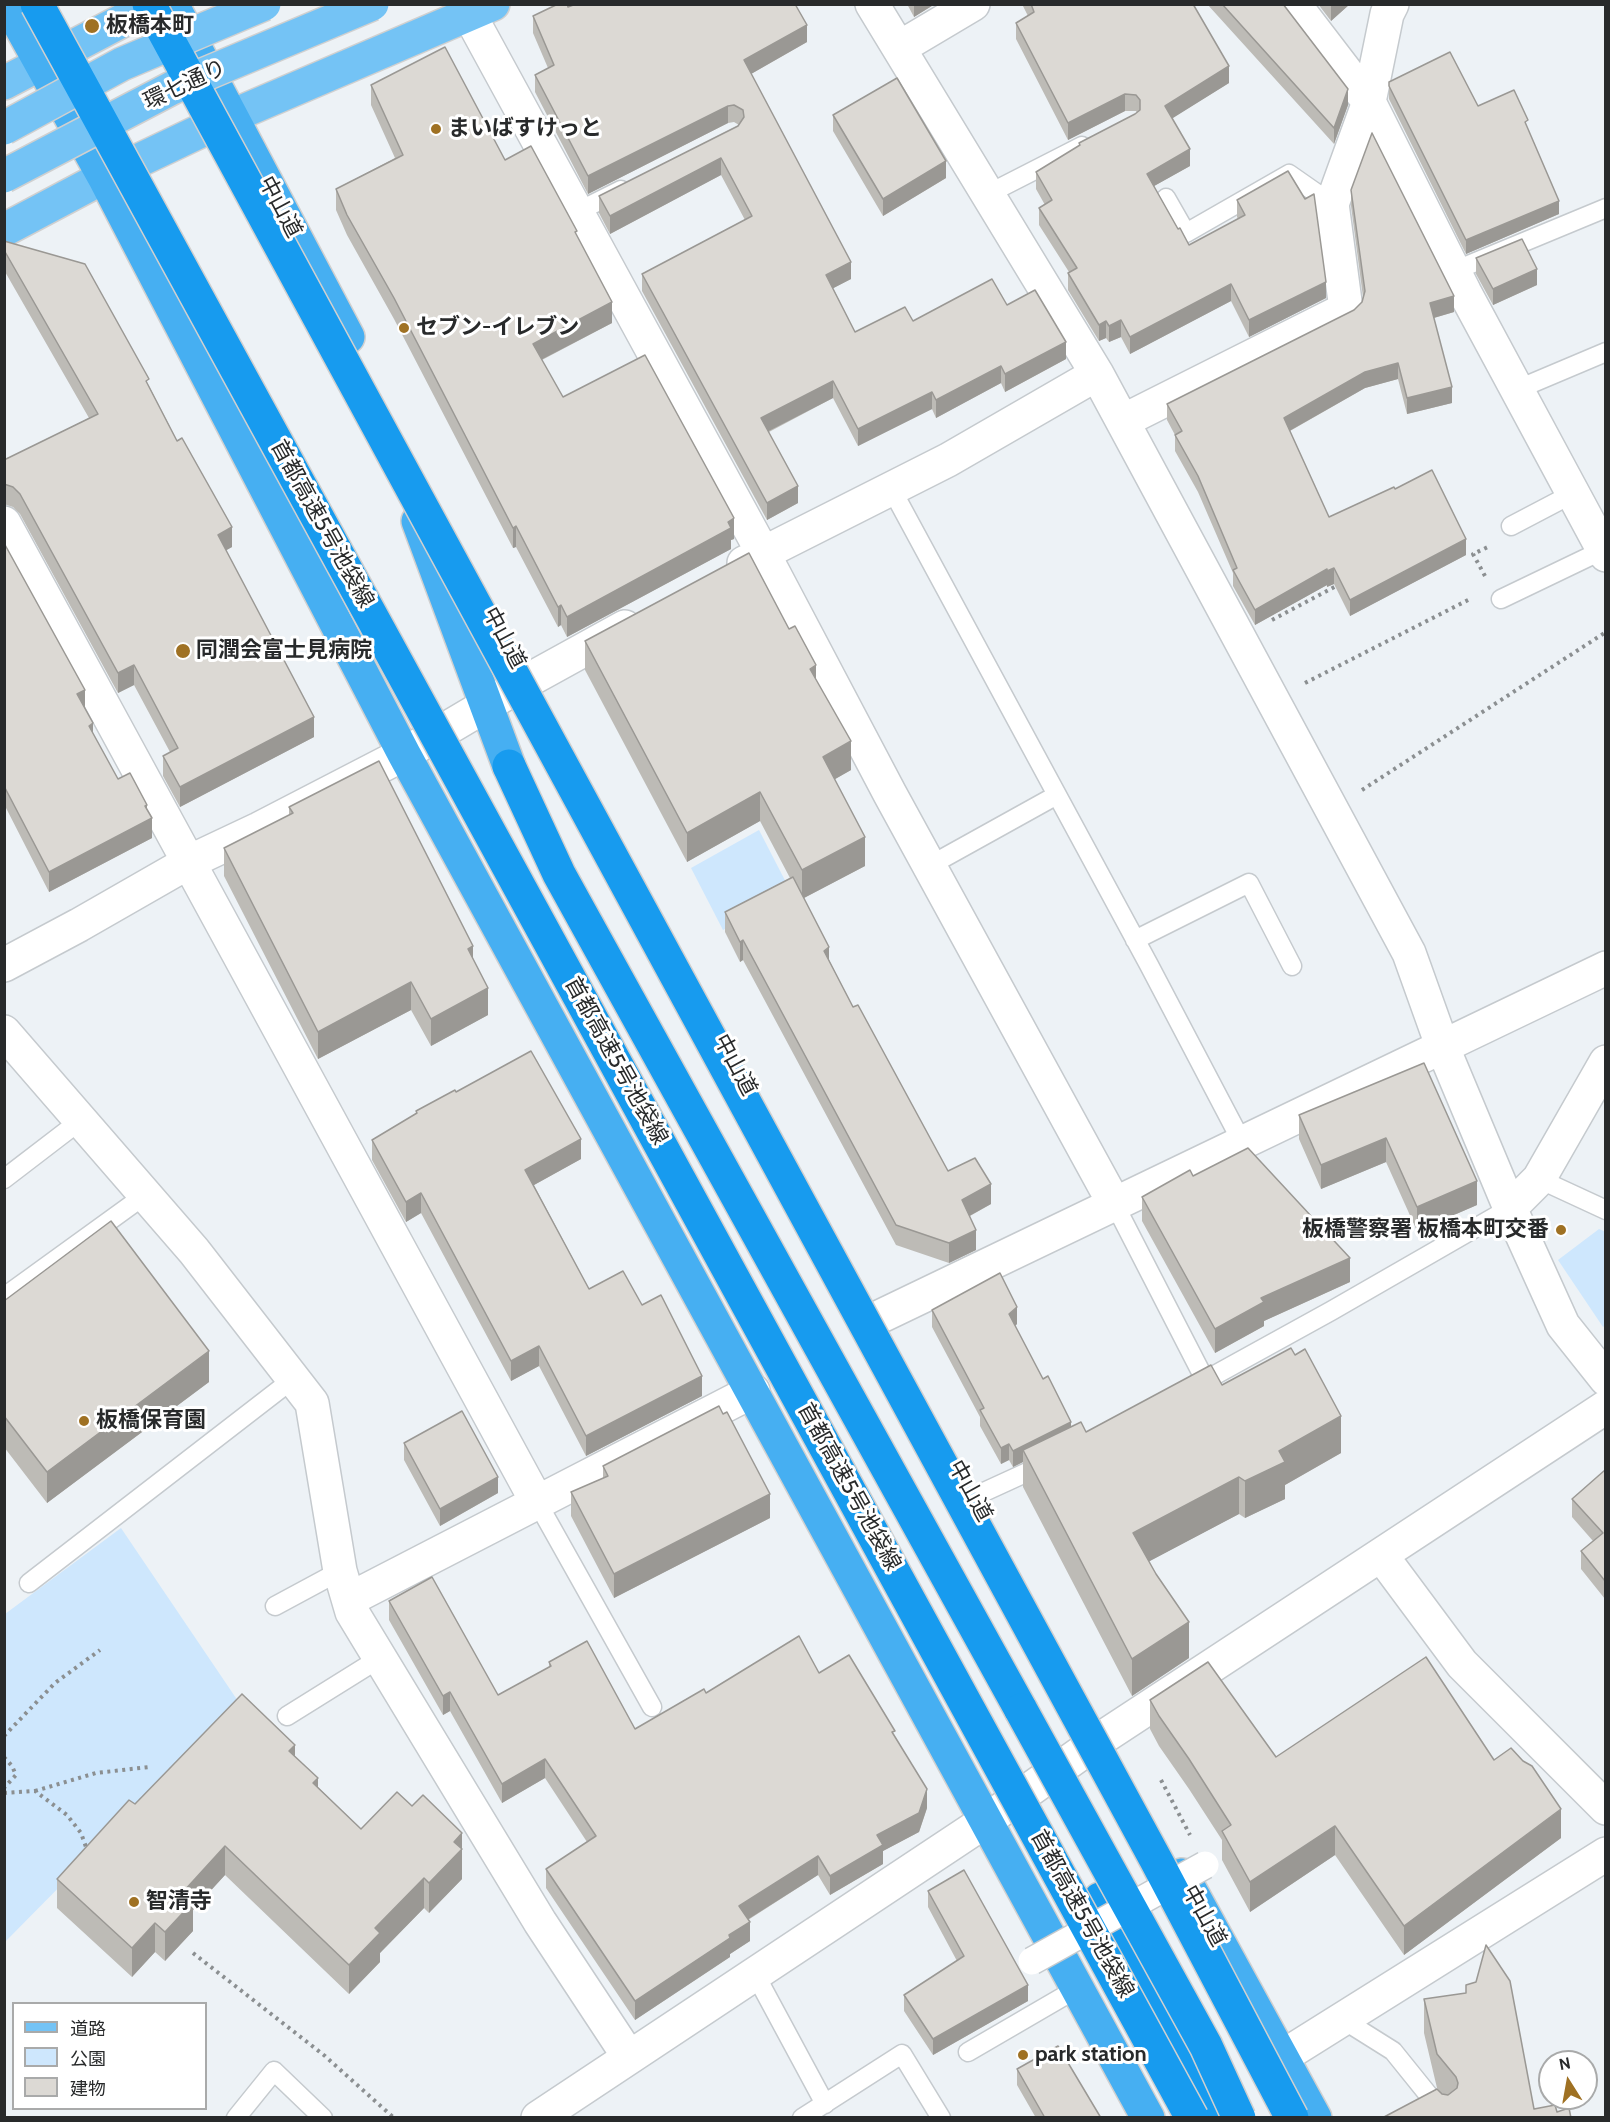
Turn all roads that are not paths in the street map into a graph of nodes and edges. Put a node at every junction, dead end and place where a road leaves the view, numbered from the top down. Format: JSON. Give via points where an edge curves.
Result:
{"nodes":[{"id":1,"x":8,"y":4,"type":"edge"},
{"id":2,"x":38,"y":4,"type":"edge"},
{"id":3,"x":149,"y":4,"type":"edge"},
{"id":4,"x":154,"y":4,"type":"edge"},
{"id":5,"x":172,"y":4,"type":"edge"},
{"id":6,"x":264,"y":4,"type":"edge"},
{"id":7,"x":372,"y":4,"type":"edge"},
{"id":8,"x":872,"y":4,"type":"edge"},
{"id":9,"x":973,"y":4,"type":"edge"},
{"id":10,"x":1294,"y":4,"type":"edge"},
{"id":11,"x":1392,"y":4,"type":"edge"},
{"id":12,"x":481,"y":9,"type":"edge"},
{"id":13,"x":899,"y":48,"type":"junction"},
{"id":14,"x":42,"y":64,"type":"junction"},
{"id":15,"x":4,"y":84,"type":"edge"},
{"id":16,"x":1369,"y":102,"type":"junction"},
{"id":17,"x":232,"y":116,"type":"junction"},
{"id":18,"x":4,"y":128,"type":"edge"},
{"id":19,"x":1099,"y":137,"type":"edge"},
{"id":20,"x":4,"y":177,"type":"edge"},
{"id":21,"x":104,"y":177,"type":"junction"},
{"id":22,"x":639,"y":181,"type":"edge"},
{"id":23,"x":988,"y":194,"type":"junction"},
{"id":24,"x":1166,"y":198,"type":"dead end"},
{"id":25,"x":1332,"y":204,"type":"junction"},
{"id":26,"x":1605,"y":208,"type":"edge"},
{"id":27,"x":577,"y":212,"type":"junction"},
{"id":28,"x":4,"y":230,"type":"edge"},
{"id":29,"x":1454,"y":271,"type":"junction"},
{"id":30,"x":355,"y":351,"type":"junction"},
{"id":31,"x":1605,"y":352,"type":"edge"},
{"id":32,"x":1097,"y":374,"type":"junction"},
{"id":33,"x":1516,"y":390,"type":"junction"},
{"id":34,"x":1123,"y":421,"type":"junction"},
{"id":35,"x":891,"y":488,"type":"junction"},
{"id":36,"x":1572,"y":494,"type":"junction"},
{"id":37,"x":4,"y":523,"type":"edge"},
{"id":38,"x":1511,"y":526,"type":"road end"},
{"id":39,"x":1604,"y":553,"type":"edge"},
{"id":40,"x":763,"y":554,"type":"junction"},
{"id":41,"x":715,"y":578,"type":"edge"},
{"id":42,"x":1502,"y":599,"type":"dead end"},
{"id":43,"x":653,"y":611,"type":"edge"},
{"id":44,"x":527,"y":681,"type":"junction"},
{"id":45,"x":486,"y":705,"type":"junction"},
{"id":46,"x":404,"y":754,"type":"junction"},
{"id":47,"x":1057,"y":795,"type":"junction"},
{"id":48,"x":189,"y":862,"type":"junction"},
{"id":49,"x":929,"y":866,"type":"junction"},
{"id":50,"x":1135,"y":940,"type":"junction"},
{"id":51,"x":4,"y":964,"type":"edge"},
{"id":52,"x":1292,"y":966,"type":"dead end"},
{"id":53,"x":1605,"y":968,"type":"edge"},
{"id":54,"x":9,"y":1045,"type":"edge"},
{"id":55,"x":1443,"y":1048,"type":"junction"},
{"id":56,"x":1605,"y":1062,"type":"edge"},
{"id":57,"x":81,"y":1120,"type":"junction"},
{"id":58,"x":1242,"y":1143,"type":"junction"},
{"id":59,"x":4,"y":1179,"type":"edge"},
{"id":60,"x":1539,"y":1179,"type":"junction"},
{"id":61,"x":145,"y":1195,"type":"junction"},
{"id":62,"x":1115,"y":1205,"type":"junction"},
{"id":63,"x":1510,"y":1208,"type":"junction"},
{"id":64,"x":1605,"y":1210,"type":"edge"},
{"id":65,"x":4,"y":1297,"type":"edge"},
{"id":66,"x":873,"y":1320,"type":"junction"},
{"id":67,"x":293,"y":1379,"type":"junction"},
{"id":68,"x":1605,"y":1379,"type":"edge"},
{"id":69,"x":1205,"y":1380,"type":"junction"},
{"id":70,"x":753,"y":1391,"type":"junction"},
{"id":71,"x":1184,"y":1391,"type":"edge"},
{"id":72,"x":1605,"y":1407,"type":"edge"},
{"id":73,"x":1063,"y":1455,"type":"edge"},
{"id":74,"x":973,"y":1497,"type":"junction"},
{"id":75,"x":537,"y":1502,"type":"junction"},
{"id":76,"x":1381,"y":1555,"type":"junction"},
{"id":77,"x":29,"y":1583,"type":"dead end"},
{"id":78,"x":345,"y":1585,"type":"junction"},
{"id":79,"x":275,"y":1606,"type":"dead end"},
{"id":80,"x":380,"y":1658,"type":"junction"},
{"id":81,"x":652,"y":1707,"type":"dead end"},
{"id":82,"x":287,"y":1716,"type":"dead end"},
{"id":83,"x":1105,"y":1736,"type":"junction"},
{"id":84,"x":1605,"y":1808,"type":"edge"},
{"id":85,"x":987,"y":1820,"type":"junction"},
{"id":86,"x":1605,"y":1854,"type":"edge"},
{"id":87,"x":1205,"y":1865,"type":"road end"},
{"id":88,"x":1032,"y":1961,"type":"dead end"},
{"id":89,"x":755,"y":1974,"type":"junction"},
{"id":90,"x":1078,"y":1988,"type":"junction"},
{"id":91,"x":1342,"y":2019,"type":"junction"},
{"id":92,"x":968,"y":2052,"type":"dead end"},
{"id":93,"x":629,"y":2057,"type":"junction"},
{"id":94,"x":1282,"y":2057,"type":"junction"},
{"id":95,"x":825,"y":2104,"type":"junction"},
{"id":96,"x":236,"y":2118,"type":"edge"},
{"id":97,"x":323,"y":2118,"type":"edge"},
{"id":98,"x":538,"y":2118,"type":"edge"},
{"id":99,"x":802,"y":2118,"type":"edge"},
{"id":100,"x":941,"y":2118,"type":"edge"},
{"id":101,"x":1148,"y":2118,"type":"edge"},
{"id":102,"x":1192,"y":2118,"type":"edge"},
{"id":103,"x":1221,"y":2118,"type":"edge"},
{"id":104,"x":1239,"y":2118,"type":"edge"},
{"id":105,"x":1292,"y":2118,"type":"edge"},
{"id":106,"x":1315,"y":2118,"type":"edge"},
{"id":107,"x":1447,"y":2118,"type":"edge"}],
"edges":[{"from":1,"to":14,"type":"highway"},
{"from":2,"to":102,"type":"highway","name":"首都高速5号池袋線","bridge":true},
{"from":3,"to":105,"type":"highway","bridge":true},
{"from":4,"to":14,"type":"main road"},
{"from":5,"to":17,"type":"highway","name":"中山道"},
{"from":6,"to":18,"type":"main road","name":"環七通り","bridge":true,"via":[[122,64]]},
{"from":7,"to":20,"type":"main road","name":"環七通り","bridge":true,"via":[[172,88]]},
{"from":8,"to":13,"type":"street"},
{"from":9,"to":13,"type":"street"},
{"from":10,"to":16,"type":"street"},
{"from":11,"to":16,"type":"street"},
{"from":12,"to":17,"type":"main road"},
{"from":12,"to":27,"type":"street"},
{"from":13,"to":23,"type":"street"},
{"from":14,"to":15,"type":"main road"},
{"from":14,"to":21,"type":"highway"},
{"from":16,"to":25,"type":"street"},
{"from":16,"to":29,"type":"street"},
{"from":17,"to":21,"type":"main road"},
{"from":17,"to":30,"type":"highway","name":"中山道"},
{"from":19,"to":23,"type":"lane"},
{"from":21,"to":28,"type":"main road"},
{"from":21,"to":46,"type":"highway"},
{"from":22,"to":27,"type":"lane"},
{"from":23,"to":32,"type":"street"},
{"from":24,"to":25,"type":"lane","via":[[1186,233],[1289,174]]},
{"from":25,"to":34,"type":"street","via":[[1346,309]]},
{"from":26,"to":29,"type":"lane"},
{"from":27,"to":40,"type":"street"},
{"from":29,"to":33,"type":"street"},
{"from":30,"to":44,"type":"highway","name":"中山道"},
{"from":30,"to":45,"type":"highway"},
{"from":31,"to":33,"type":"lane"},
{"from":32,"to":34,"type":"street"},
{"from":32,"to":35,"type":"street"},
{"from":33,"to":36,"type":"street"},
{"from":34,"to":55,"type":"street","via":[[1408,953]]},
{"from":35,"to":40,"type":"street"},
{"from":35,"to":47,"type":"lane"},
{"from":36,"to":38,"type":"lane"},
{"from":36,"to":39,"type":"street"},
{"from":37,"to":48,"type":"street"},
{"from":39,"to":42,"type":"lane"},
{"from":40,"to":41,"type":"street"},
{"from":40,"to":49,"type":"street"},
{"from":43,"to":44,"type":"street"},
{"from":44,"to":45,"type":"street"},
{"from":44,"to":66,"type":"highway","name":"中山道"},
{"from":45,"to":46,"type":"street"},
{"from":45,"to":104,"type":"highway","bridge":true,"via":[[509,766],[560,874],[1201,2036]]},
{"from":46,"to":48,"type":"street"},
{"from":46,"to":70,"type":"highway"},
{"from":47,"to":49,"type":"lane"},
{"from":47,"to":50,"type":"lane"},
{"from":48,"to":51,"type":"street"},
{"from":48,"to":75,"type":"street"},
{"from":49,"to":62,"type":"street"},
{"from":50,"to":52,"type":"lane","via":[[1249,883]]},
{"from":50,"to":58,"type":"lane"},
{"from":53,"to":55,"type":"street"},
{"from":54,"to":57,"type":"street"},
{"from":55,"to":58,"type":"street"},
{"from":55,"to":63,"type":"street"},
{"from":56,"to":60,"type":"street"},
{"from":57,"to":59,"type":"lane"},
{"from":57,"to":61,"type":"street"},
{"from":58,"to":62,"type":"street"},
{"from":60,"to":63,"type":"street"},
{"from":60,"to":64,"type":"lane"},
{"from":61,"to":65,"type":"lane"},
{"from":61,"to":67,"type":"street","via":[[194,1251]]},
{"from":62,"to":66,"type":"street"},
{"from":62,"to":69,"type":"lane"},
{"from":63,"to":68,"type":"street","via":[[1563,1325]]},
{"from":63,"to":69,"type":"lane"},
{"from":66,"to":74,"type":"highway","name":"中山道"},
{"from":67,"to":77,"type":"lane"},
{"from":67,"to":78,"type":"street","via":[[312,1403]]},
{"from":69,"to":71,"type":"lane"},
{"from":70,"to":75,"type":"street"},
{"from":70,"to":85,"type":"highway"},
{"from":72,"to":76,"type":"street"},
{"from":73,"to":74,"type":"lane"},
{"from":74,"to":83,"type":"highway","name":"中山道"},
{"from":75,"to":78,"type":"street"},
{"from":75,"to":81,"type":"lane"},
{"from":76,"to":83,"type":"street"},
{"from":76,"to":84,"type":"street","via":[[1462,1664]]},
{"from":78,"to":79,"type":"lane"},
{"from":78,"to":80,"type":"street","via":[[352,1612]]},
{"from":80,"to":82,"type":"lane"},
{"from":80,"to":93,"type":"street","via":[[540,1922]]},
{"from":83,"to":85,"type":"street"},
{"from":83,"to":94,"type":"highway","name":"中山道"},
{"from":85,"to":89,"type":"street"},
{"from":85,"to":90,"type":"highway"},
{"from":85,"to":103,"type":"highway","via":[[1100,1899]]},
{"from":86,"to":91,"type":"street"},
{"from":87,"to":88,"type":"street","bridge":true},
{"from":89,"to":93,"type":"street"},
{"from":89,"to":95,"type":"lane"},
{"from":90,"to":92,"type":"lane"},
{"from":90,"to":101,"type":"highway"},
{"from":91,"to":94,"type":"street"},
{"from":91,"to":107,"type":"lane","via":[[1393,2051]]},
{"from":93,"to":98,"type":"street"},
{"from":94,"to":106,"type":"highway","name":"中山道"},
{"from":95,"to":99,"type":"lane"},
{"from":95,"to":100,"type":"lane","via":[[902,2054]]},
{"from":96,"to":97,"type":"lane","via":[[274,2071]]}]}
